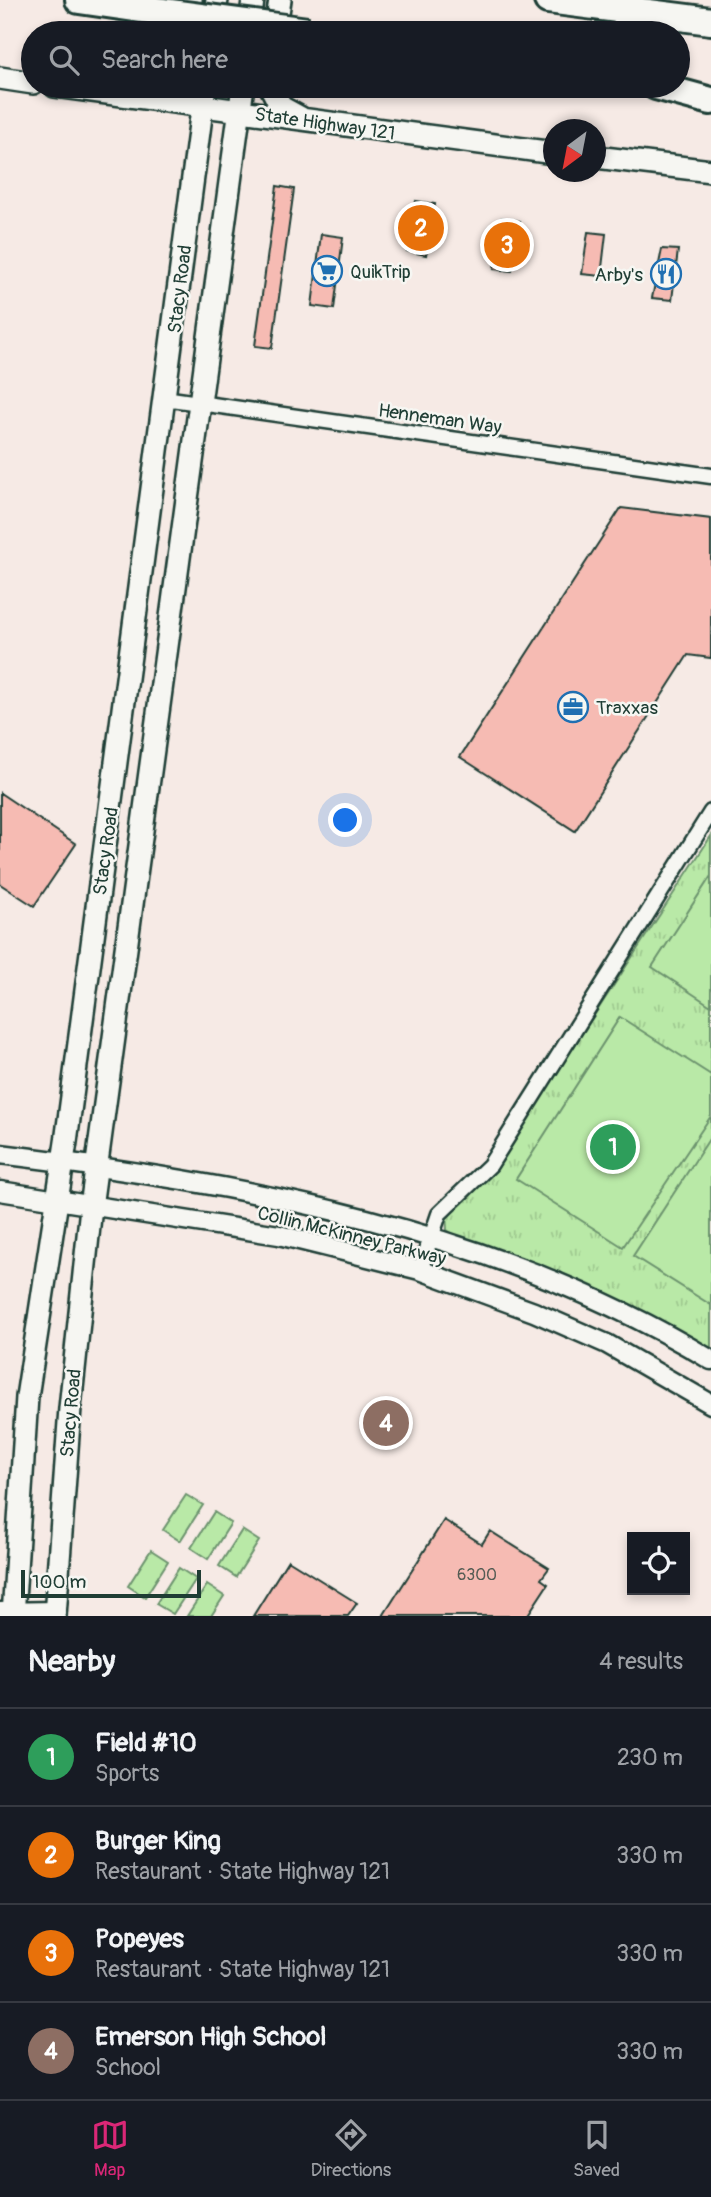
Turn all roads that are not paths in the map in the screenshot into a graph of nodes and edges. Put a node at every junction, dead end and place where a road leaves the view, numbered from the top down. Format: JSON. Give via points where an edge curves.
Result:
{"nodes":[{"id":1,"x":79,"y":0,"type":"edge"},
{"id":2,"x":191,"y":0,"type":"edge"},
{"id":3,"x":217,"y":0,"type":"edge"},
{"id":4,"x":253,"y":0,"type":"edge"},
{"id":5,"x":280,"y":0,"type":"edge"},
{"id":6,"x":548,"y":0,"type":"edge"},
{"id":7,"x":188,"y":21,"type":"edge"},
{"id":8,"x":214,"y":21,"type":"edge"},
{"id":9,"x":232,"y":21,"type":"edge"},
{"id":10,"x":250,"y":21,"type":"edge"},
{"id":11,"x":277,"y":21,"type":"edge"},
{"id":12,"x":711,"y":22,"type":"edge"},
{"id":13,"x":0,"y":78,"type":"edge"},
{"id":14,"x":21,"y":81,"type":"edge"},
{"id":15,"x":690,"y":82,"type":"edge"},
{"id":16,"x":711,"y":85,"type":"edge"},
{"id":17,"x":690,"y":95,"type":"edge"},
{"id":18,"x":203,"y":98,"type":"edge"},
{"id":19,"x":208,"y":98,"type":"edge"},
{"id":20,"x":242,"y":98,"type":"edge"},
{"id":21,"x":276,"y":98,"type":"edge"},
{"id":22,"x":711,"y":101,"type":"edge"},
{"id":23,"x":240,"y":111,"type":"junction"},
{"id":24,"x":303,"y":120,"type":"junction"},
{"id":25,"x":543,"y":152,"type":"edge"},
{"id":26,"x":606,"y":159,"type":"edge"},
{"id":27,"x":711,"y":170,"type":"edge"},
{"id":28,"x":164,"y":398,"type":"junction"},
{"id":29,"x":202,"y":403,"type":"junction"},
{"id":30,"x":711,"y":475,"type":"edge"},
{"id":31,"x":116,"y":761,"type":"junction"},
{"id":32,"x":152,"y":767,"type":"junction"},
{"id":33,"x":711,"y":812,"type":"edge"},
{"id":34,"x":0,"y":1154,"type":"edge"},
{"id":35,"x":64,"y":1162,"type":"junction"},
{"id":36,"x":96,"y":1168,"type":"junction"},
{"id":37,"x":0,"y":1191,"type":"edge"},
{"id":38,"x":57,"y":1200,"type":"junction"},
{"id":39,"x":91,"y":1207,"type":"junction"},
{"id":40,"x":430,"y":1235,"type":"junction"},
{"id":41,"x":420,"y":1270,"type":"junction"},
{"id":42,"x":711,"y":1360,"type":"edge"},
{"id":43,"x":711,"y":1405,"type":"edge"},
{"id":44,"x":9,"y":1612,"type":"edge"},
{"id":45,"x":55,"y":1613,"type":"edge"}],
"edges":[{"from":1,"to":9,"type":"highway","bridge":true},
{"from":2,"to":7,"type":"main road"},
{"from":3,"to":8,"type":"main road"},
{"from":4,"to":10,"type":"main road"},
{"from":5,"to":11,"type":"main road"},
{"from":6,"to":12,"type":"highway"},
{"from":13,"to":14,"type":"main road"},
{"from":15,"to":16,"type":"highway"},
{"from":17,"to":22,"type":"highway"},
{"from":18,"to":28,"type":"main road","name":"Stacy Road"},
{"from":19,"to":23,"type":"main road","name":"State Highway 121"},
{"from":20,"to":23,"type":"main road","name":"Stacy Road"},
{"from":21,"to":24,"type":"main road","via":[[281,107]]},
{"from":23,"to":24,"type":"main road","name":"State Highway 121"},
{"from":23,"to":29,"type":"main road","name":"Stacy Road"},
{"from":24,"to":25,"type":"main road","name":"State Highway 121"},
{"from":26,"to":27,"type":"main road"},
{"from":28,"to":29,"type":"street","name":"Henneman Way"},
{"from":28,"to":31,"type":"main road","name":"Stacy Road"},
{"from":29,"to":30,"type":"street","name":"Henneman Way"},
{"from":29,"to":32,"type":"main road","name":"Stacy Road"},
{"from":31,"to":32,"type":"main road"},
{"from":31,"to":35,"type":"main road","name":"Stacy Road"},
{"from":32,"to":36,"type":"main road","name":"Stacy Road"},
{"from":33,"to":40,"type":"street","via":[[490,1165],[439,1214]]},
{"from":34,"to":35,"type":"street","name":"Collin McKinney Parkway"},
{"from":35,"to":36,"type":"street","name":"Collin McKinney Parkway"},
{"from":35,"to":38,"type":"main road","name":"Stacy Road"},
{"from":36,"to":39,"type":"main road","name":"Stacy Road"},
{"from":36,"to":40,"type":"street","name":"Collin McKinney Parkway","via":[[276,1197]]},
{"from":37,"to":38,"type":"street","name":"Collin McKinney Parkway"},
{"from":38,"to":39,"type":"street","name":"Collin McKinney Parkway"},
{"from":38,"to":44,"type":"main road","name":"Stacy Road","via":[[27,1397]]},
{"from":39,"to":41,"type":"street","name":"Collin McKinney Parkway","via":[[279,1235]]},
{"from":39,"to":45,"type":"main road","name":"Stacy Road"},
{"from":40,"to":41,"type":"street"},
{"from":40,"to":42,"type":"street","name":"Collin McKinney Parkway","via":[[515,1264],[607,1304]]},
{"from":41,"to":43,"type":"street","name":"Collin McKinney Parkway","via":[[607,1345]]},
{"from":44,"to":45,"type":"street"}]}
